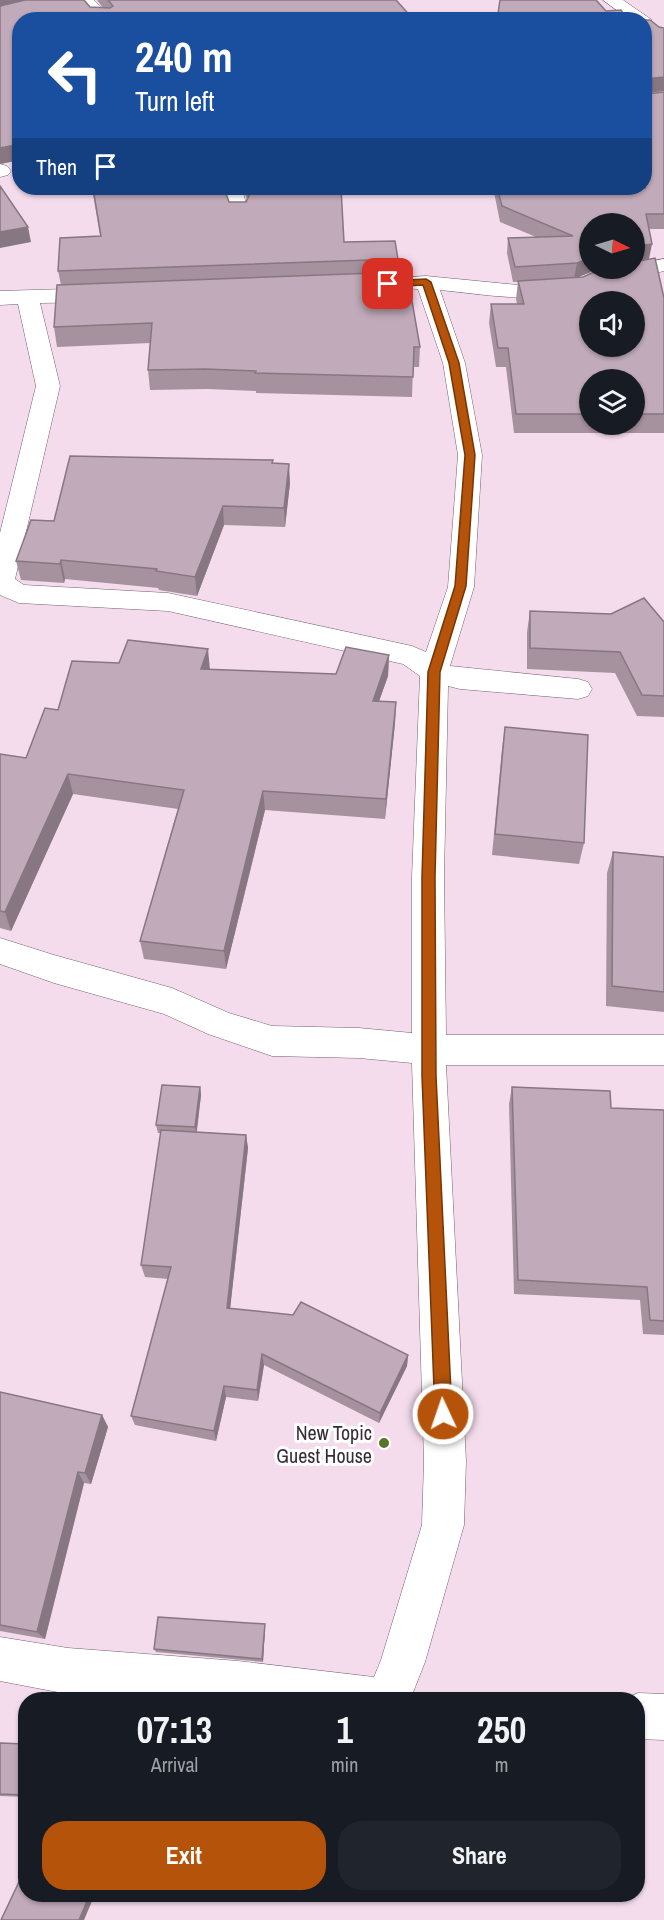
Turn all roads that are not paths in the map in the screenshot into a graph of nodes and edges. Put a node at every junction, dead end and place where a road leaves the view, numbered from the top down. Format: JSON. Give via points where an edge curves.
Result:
{"nodes":[{"id":1,"x":85,"y":0,"type":"edge"},
{"id":2,"x":611,"y":0,"type":"edge"},
{"id":3,"x":96,"y":12,"type":"edge"},
{"id":4,"x":630,"y":12,"type":"edge"},
{"id":5,"x":234,"y":195,"type":"edge"},
{"id":6,"x":238,"y":212,"type":"edge"},
{"id":7,"x":664,"y":265,"type":"edge"},
{"id":8,"x":426,"y":282,"type":"junction"},
{"id":9,"x":383,"y":284,"type":"edge"},
{"id":10,"x":121,"y":294,"type":"edge"},
{"id":11,"x":0,"y":298,"type":"edge"},
{"id":12,"x":28,"y":298,"type":"junction"},
{"id":13,"x":434,"y":672,"type":"junction"},
{"id":14,"x":578,"y":689,"type":"dead end"},
{"id":15,"x":0,"y":951,"type":"edge"},
{"id":16,"x":429,"y":1050,"type":"junction"},
{"id":17,"x":664,"y":1050,"type":"edge"},
{"id":18,"x":0,"y":1659,"type":"edge"},
{"id":19,"x":306,"y":1692,"type":"edge"},
{"id":20,"x":390,"y":1692,"type":"edge"},
{"id":21,"x":645,"y":1716,"type":"edge"},
{"id":22,"x":664,"y":1717,"type":"edge"}],
"edges":[{"from":1,"to":3,"type":"street"},
{"from":2,"to":4,"type":"street"},
{"from":5,"to":6,"type":"street"},
{"from":7,"to":8,"type":"street","via":[[586,283],[518,291]]},
{"from":8,"to":9,"type":"street"},
{"from":8,"to":13,"type":"street","via":[[454,363],[470,455],[460,586]]},
{"from":10,"to":12,"type":"street"},
{"from":11,"to":12,"type":"street"},
{"from":12,"to":13,"type":"street","via":[[48,386],[2,579],[7,588],[19,594],[168,602],[412,656]]},
{"from":13,"to":14,"type":"street","via":[[460,680]]},
{"from":13,"to":16,"type":"street"},
{"from":15,"to":16,"type":"street","via":[[172,1002],[272,1041]]},
{"from":16,"to":17,"type":"street"},
{"from":16,"to":20,"type":"street","via":[[445,1461],[443,1525],[403,1662]]},
{"from":18,"to":19,"type":"street","via":[[68,1671]]},
{"from":21,"to":22,"type":"street"}]}
